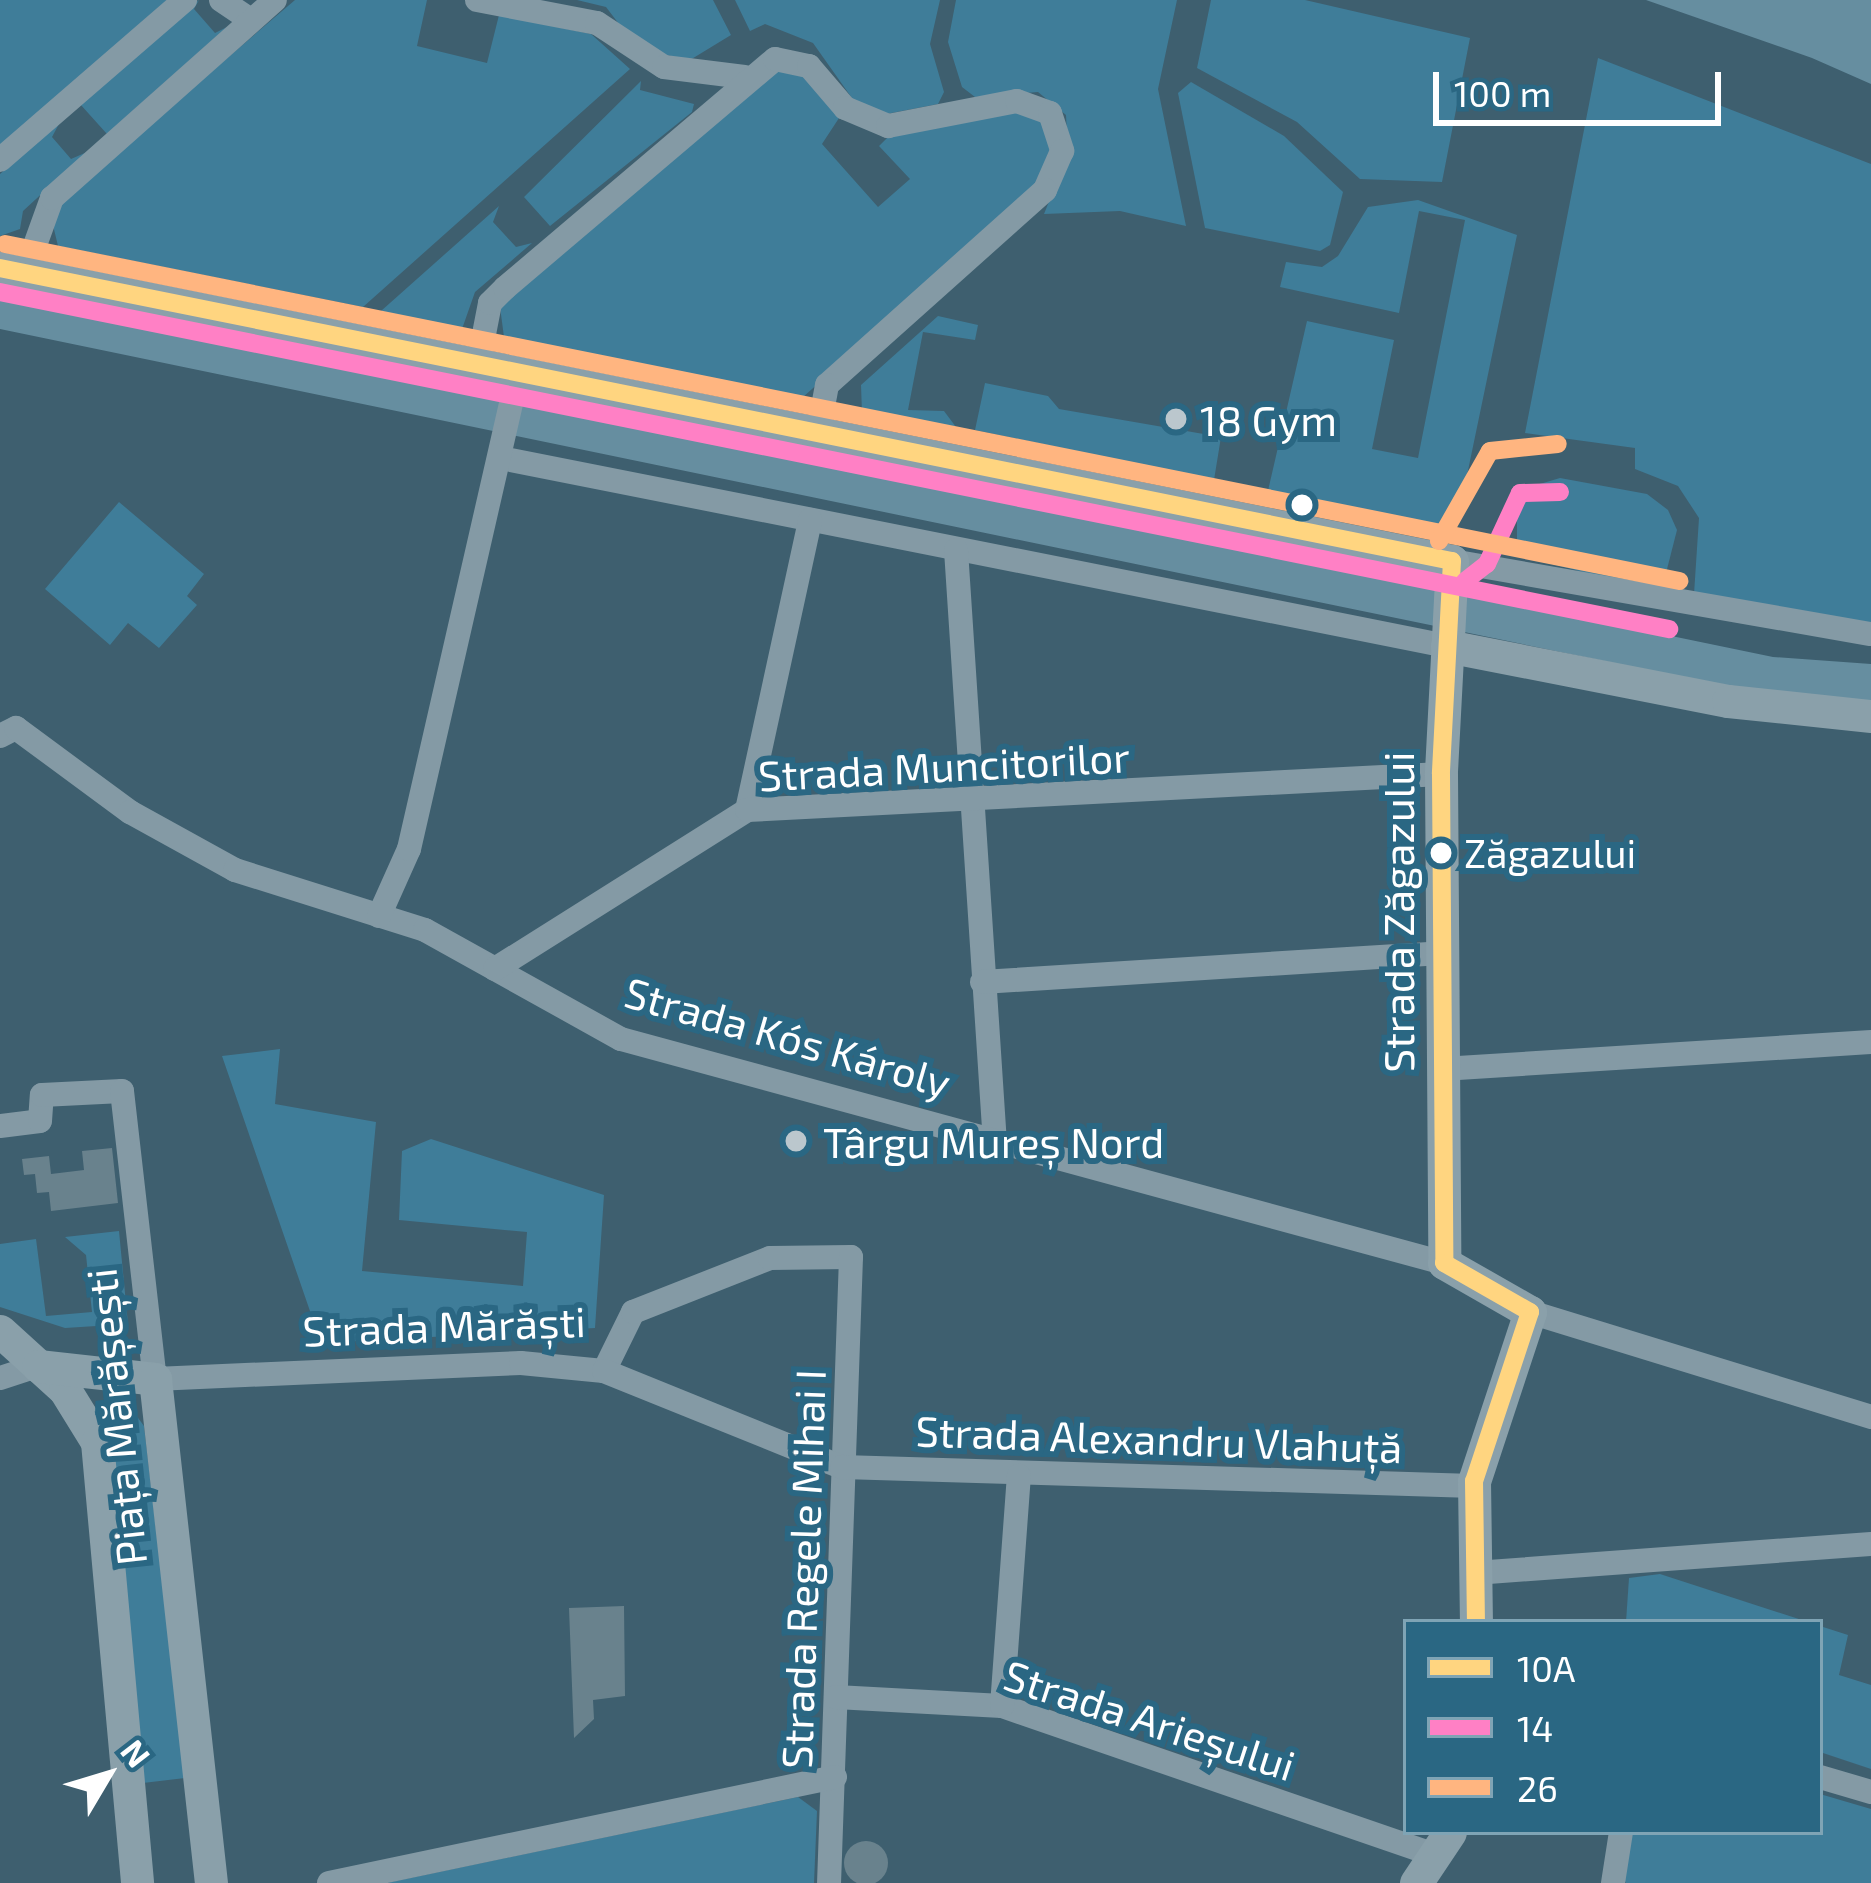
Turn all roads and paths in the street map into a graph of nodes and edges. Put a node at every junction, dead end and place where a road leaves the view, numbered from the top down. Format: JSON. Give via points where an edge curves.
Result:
{"nodes":[{"id":1,"x":185,"y":0,"type":"edge"},
{"id":2,"x":221,"y":0,"type":"edge"},
{"id":3,"x":275,"y":0,"type":"edge"},
{"id":4,"x":477,"y":0,"type":"edge"},
{"id":5,"x":249,"y":19,"type":"junction"},
{"id":6,"x":744,"y":77,"type":"junction"},
{"id":7,"x":0,"y":160,"type":"edge"},
{"id":8,"x":13,"y":271,"type":"edge"},
{"id":9,"x":478,"y":364,"type":"junction"},
{"id":10,"x":517,"y":380,"type":"junction"},
{"id":11,"x":818,"y":434,"type":"junction"},
{"id":12,"x":503,"y":448,"type":"junction"},
{"id":13,"x":810,"y":520,"type":"junction"},
{"id":14,"x":956,"y":550,"type":"junction"},
{"id":15,"x":1452,"y":570,"type":"junction"},
{"id":16,"x":1871,"y":634,"type":"edge"},
{"id":17,"x":1447,"y":635,"type":"junction"},
{"id":18,"x":1871,"y":716,"type":"edge"},
{"id":19,"x":0,"y":736,"type":"edge"},
{"id":20,"x":1441,"y":774,"type":"junction"},
{"id":21,"x":972,"y":804,"type":"junction"},
{"id":22,"x":747,"y":811,"type":"junction"},
{"id":23,"x":379,"y":916,"type":"junction"},
{"id":24,"x":1441,"y":952,"type":"junction"},
{"id":25,"x":495,"y":969,"type":"junction"},
{"id":26,"x":982,"y":982,"type":"junction"},
{"id":27,"x":1871,"y":1042,"type":"edge"},
{"id":28,"x":1442,"y":1069,"type":"junction"},
{"id":29,"x":0,"y":1126,"type":"edge"},
{"id":30,"x":994,"y":1143,"type":"junction"},
{"id":31,"x":851,"y":1257,"type":"joint"},
{"id":32,"x":1444,"y":1263,"type":"junction"},
{"id":33,"x":1529,"y":1312,"type":"junction"},
{"id":34,"x":0,"y":1331,"type":"edge"},
{"id":35,"x":38,"y":1366,"type":"junction"},
{"id":36,"x":604,"y":1371,"type":"junction"},
{"id":37,"x":0,"y":1378,"type":"edge"},
{"id":38,"x":155,"y":1379,"type":"junction"},
{"id":39,"x":1871,"y":1417,"type":"edge"},
{"id":40,"x":842,"y":1468,"type":"junction"},
{"id":41,"x":1018,"y":1476,"type":"junction"},
{"id":42,"x":1474,"y":1486,"type":"junction"},
{"id":43,"x":1871,"y":1544,"type":"edge"},
{"id":44,"x":1475,"y":1573,"type":"junction"},
{"id":45,"x":1476,"y":1619,"type":"edge"},
{"id":46,"x":836,"y":1697,"type":"junction"},
{"id":47,"x":1003,"y":1706,"type":"junction"},
{"id":48,"x":835,"y":1777,"type":"junction"},
{"id":49,"x":1823,"y":1779,"type":"edge"},
{"id":50,"x":1871,"y":1792,"type":"edge"},
{"id":51,"x":1621,"y":1835,"type":"edge"},
{"id":52,"x":1433,"y":1857,"type":"edge"},
{"id":53,"x":137,"y":1883,"type":"edge"},
{"id":54,"x":211,"y":1883,"type":"edge"},
{"id":55,"x":328,"y":1883,"type":"edge"},
{"id":56,"x":829,"y":1883,"type":"edge"},
{"id":57,"x":1613,"y":1883,"type":"edge"}],
"edges":[{"from":1,"to":7,"type":"street"},
{"from":2,"to":5,"type":"street"},
{"from":3,"to":5,"type":"street"},
{"from":4,"to":6,"type":"street","via":[[597,23],[664,67]]},
{"from":5,"to":8,"type":"street","via":[[52,199]]},
{"from":6,"to":9,"type":"street","via":[[490,303]]},
{"from":6,"to":11,"type":"street","via":[[793,60],[856,116],[888,126],[1017,101],[1050,113],[1060,132],[1045,190],[827,386]]},
{"from":8,"to":9,"type":"street"},
{"from":9,"to":10,"type":"street"},
{"from":10,"to":11,"type":"street"},
{"from":10,"to":12,"type":"street"},
{"from":11,"to":15,"type":"street"},
{"from":12,"to":13,"type":"street"},
{"from":12,"to":23,"type":"street","via":[[409,849]]},
{"from":13,"to":14,"type":"street"},
{"from":13,"to":22,"type":"street"},
{"from":14,"to":17,"type":"street"},
{"from":14,"to":21,"type":"street"},
{"from":15,"to":16,"type":"street"},
{"from":15,"to":17,"type":"street","name":"Strada Zăgazului"},
{"from":17,"to":18,"type":"street","via":[[1728,701]]},
{"from":17,"to":20,"type":"street","name":"Strada Zăgazului"},
{"from":19,"to":23,"type":"street","name":"Strada Kós Károly","via":[[16,728],[130,812],[235,870]]},
{"from":20,"to":21,"type":"street","name":"Strada Muncitorilor"},
{"from":20,"to":24,"type":"street","name":"Strada Zăgazului"},
{"from":21,"to":22,"type":"street","name":"Strada Muncitorilor"},
{"from":21,"to":26,"type":"street"},
{"from":22,"to":25,"type":"street","name":"Strada Muncitorilor"},
{"from":23,"to":25,"type":"street","name":"Strada Kós Károly"},
{"from":24,"to":26,"type":"street"},
{"from":24,"to":28,"type":"street","name":"Strada Zăgazului"},
{"from":25,"to":30,"type":"street","name":"Strada Kós Károly","via":[[621,1039]]},
{"from":26,"to":30,"type":"street"},
{"from":27,"to":28,"type":"street"},
{"from":28,"to":32,"type":"street","name":"Strada Zăgazului"},
{"from":29,"to":38,"type":"street","name":"Piața Mărășești","via":[[40,1121],[42,1094],[122,1091]]},
{"from":30,"to":32,"type":"street","name":"Strada Kós Károly"},
{"from":31,"to":36,"type":"street","name":"Strada Mărăști","via":[[770,1258],[633,1312]]},
{"from":31,"to":40,"type":"street","name":"Strada Regele Mihai I"},
{"from":32,"to":33,"type":"street","name":"Strada Kós Károly"},
{"from":33,"to":39,"type":"street","name":"Strada Kós Károly"},
{"from":33,"to":42,"type":"street"},
{"from":34,"to":35,"type":"street","name":"Piața Mărășești"},
{"from":35,"to":37,"type":"street","name":"Strada Mărăști"},
{"from":35,"to":38,"type":"street","name":"Strada Mărăști"},
{"from":35,"to":53,"type":"street","name":"Piața Mărășești","via":[[97,1442]]},
{"from":36,"to":38,"type":"street","name":"Strada Mărăști","via":[[521,1363]]},
{"from":36,"to":40,"type":"street","name":"Strada Alexandru Vlahuță"},
{"from":38,"to":54,"type":"street","name":"Piața Mărășești"},
{"from":40,"to":41,"type":"street","name":"Strada Alexandru Vlahuță"},
{"from":40,"to":46,"type":"street","name":"Strada Regele Mihai I"},
{"from":41,"to":42,"type":"street","name":"Strada Alexandru Vlahuță"},
{"from":41,"to":47,"type":"street"},
{"from":42,"to":44,"type":"street"},
{"from":43,"to":44,"type":"street"},
{"from":44,"to":45,"type":"street"},
{"from":46,"to":47,"type":"street","name":"Strada Arieșului"},
{"from":46,"to":48,"type":"street","name":"Strada Regele Mihai I"},
{"from":47,"to":52,"type":"street","name":"Strada Arieșului"},
{"from":48,"to":55,"type":"street"},
{"from":48,"to":56,"type":"street","name":"Strada Regele Mihai I"},
{"from":49,"to":50,"type":"street"},
{"from":51,"to":57,"type":"street"}]}
